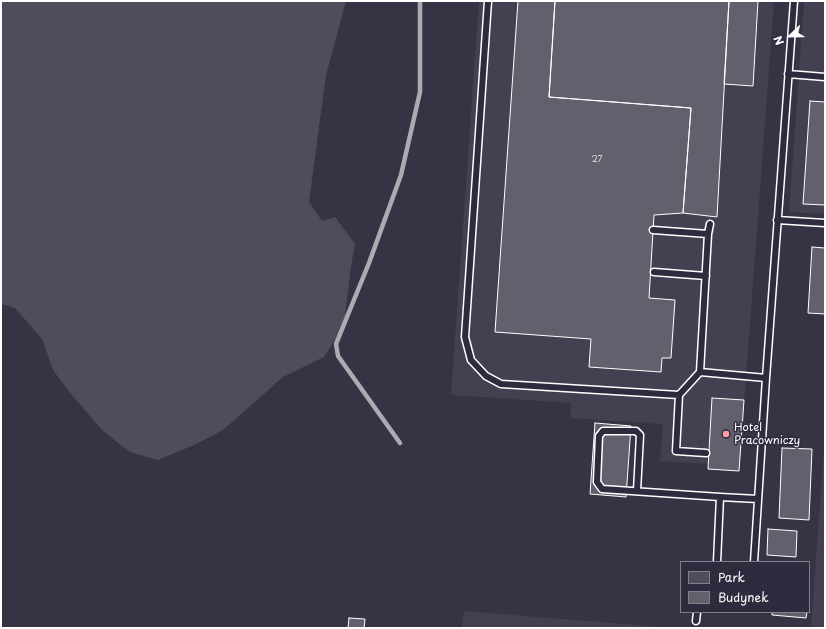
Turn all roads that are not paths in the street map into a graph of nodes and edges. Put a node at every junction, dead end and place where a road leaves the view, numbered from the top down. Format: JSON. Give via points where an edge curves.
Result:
{"nodes":[{"id":1,"x":488,"y":1,"type":"edge"},
{"id":2,"x":794,"y":1,"type":"edge"},
{"id":3,"x":788,"y":74,"type":"junction"},
{"id":4,"x":825,"y":77,"type":"edge"},
{"id":5,"x":777,"y":220,"type":"junction"},
{"id":6,"x":825,"y":223,"type":"edge"},
{"id":7,"x":710,"y":224,"type":"dead end"},
{"id":8,"x":653,"y":230,"type":"dead end"},
{"id":9,"x":708,"y":234,"type":"junction"},
{"id":10,"x":654,"y":272,"type":"dead end"},
{"id":11,"x":706,"y":276,"type":"junction"},
{"id":12,"x":700,"y":372,"type":"junction"},
{"id":13,"x":766,"y":378,"type":"junction"},
{"id":14,"x":679,"y":395,"type":"junction"},
{"id":15,"x":706,"y":453,"type":"dead end"},
{"id":16,"x":637,"y":491,"type":"junction"},
{"id":17,"x":720,"y":497,"type":"junction"},
{"id":18,"x":758,"y":499,"type":"junction"},
{"id":19,"x":717,"y":561,"type":"edge"},
{"id":20,"x":754,"y":561,"type":"edge"},
{"id":21,"x":697,"y":613,"type":"edge"},
{"id":22,"x":696,"y":621,"type":"dead end"}],
"edges":[{"from":1,"to":14,"type":"lane","via":[[465,337],[471,360],[486,376],[501,384]]},
{"from":2,"to":3,"type":"lane"},
{"from":3,"to":4,"type":"lane"},
{"from":3,"to":5,"type":"lane"},
{"from":5,"to":6,"type":"lane"},
{"from":5,"to":13,"type":"lane"},
{"from":7,"to":9,"type":"lane"},
{"from":8,"to":9,"type":"lane"},
{"from":9,"to":11,"type":"lane"},
{"from":10,"to":11,"type":"lane"},
{"from":11,"to":12,"type":"lane"},
{"from":12,"to":13,"type":"lane"},
{"from":12,"to":14,"type":"lane"},
{"from":13,"to":18,"type":"lane"},
{"from":14,"to":15,"type":"lane","via":[[676,451]]},
{"from":16,"to":16,"type":"lane","via":[[602,489],[597,482],[599,436],[603,431],[636,431],[640,435]]},
{"from":16,"to":17,"type":"lane"},
{"from":17,"to":18,"type":"lane"},
{"from":17,"to":19,"type":"lane"},
{"from":18,"to":20,"type":"lane"},
{"from":21,"to":22,"type":"lane"}]}
